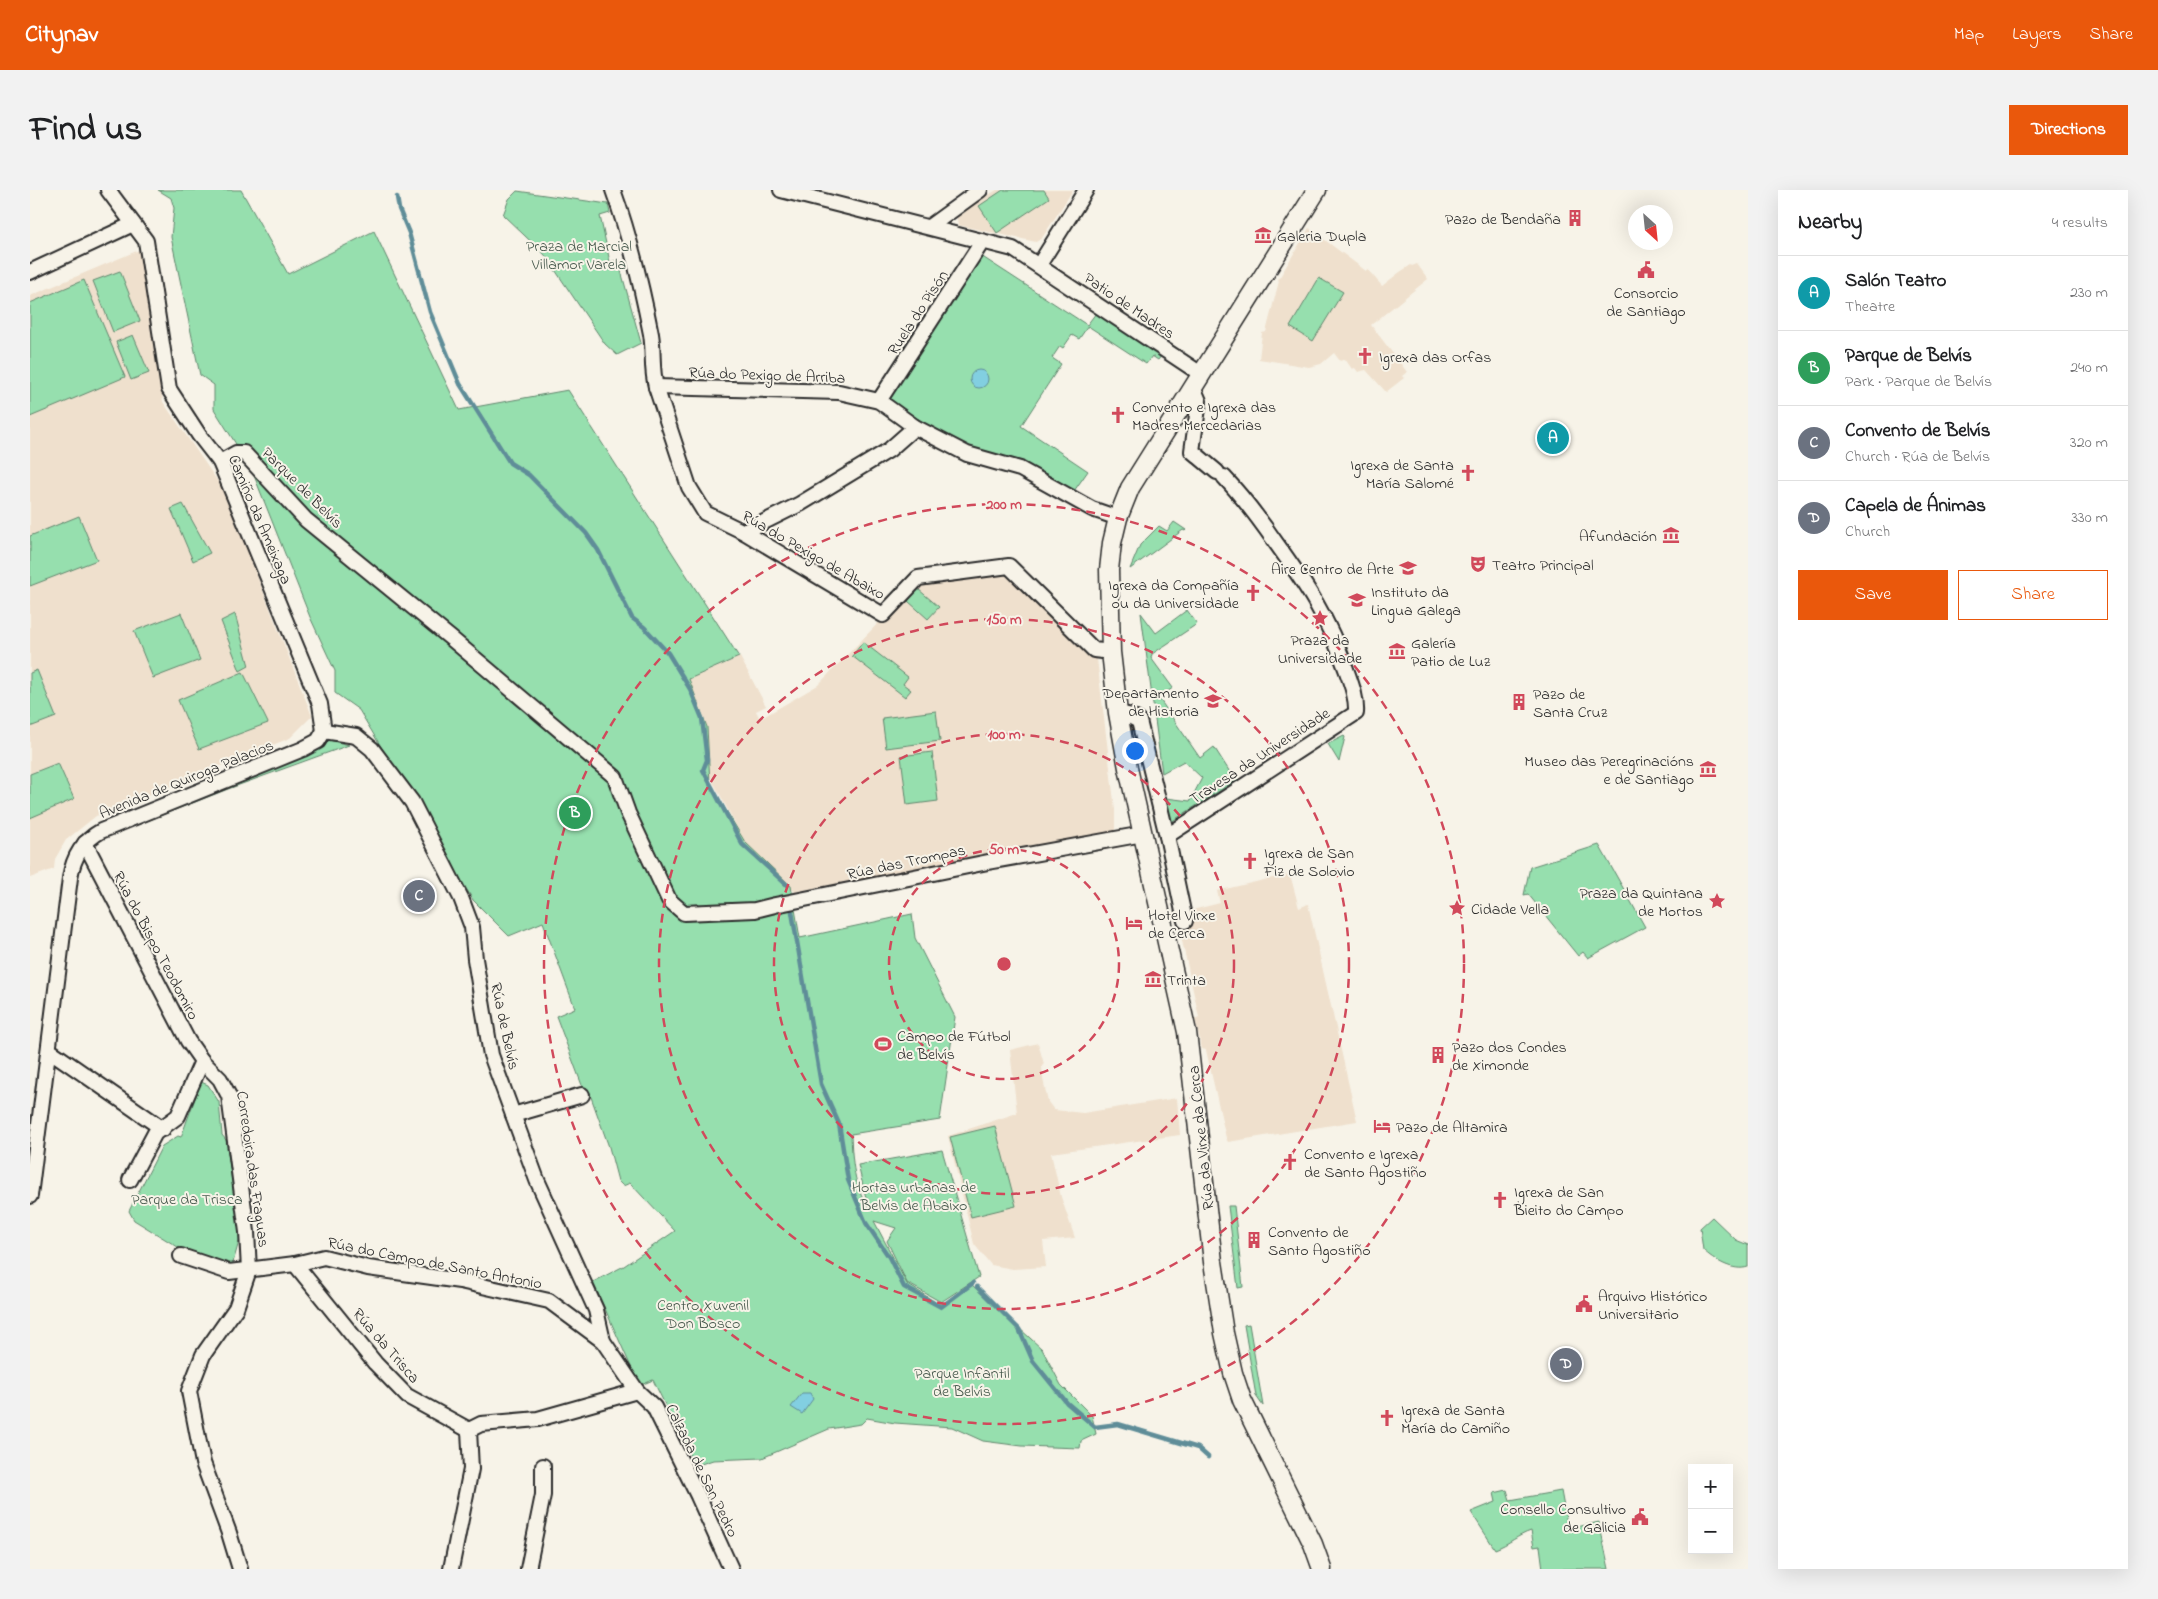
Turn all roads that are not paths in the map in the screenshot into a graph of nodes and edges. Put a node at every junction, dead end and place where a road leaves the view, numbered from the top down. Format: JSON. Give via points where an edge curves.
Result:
{"nodes":[{"id":1,"x":108,"y":190,"type":"edge"},
{"id":2,"x":613,"y":190,"type":"edge"},
{"id":3,"x":781,"y":190,"type":"edge"},
{"id":4,"x":980,"y":190,"type":"edge"},
{"id":5,"x":1086,"y":190,"type":"edge"},
{"id":6,"x":1317,"y":190,"type":"edge"},
{"id":7,"x":133,"y":224,"type":"junction"},
{"id":8,"x":929,"y":227,"type":"junction"},
{"id":9,"x":982,"y":242,"type":"junction"},
{"id":10,"x":1039,"y":265,"type":"junction"},
{"id":11,"x":30,"y":272,"type":"edge"},
{"id":12,"x":1197,"y":381,"type":"junction"},
{"id":13,"x":656,"y":387,"type":"junction"},
{"id":14,"x":879,"y":401,"type":"junction"},
{"id":15,"x":915,"y":426,"type":"junction"},
{"id":16,"x":220,"y":462,"type":"junction"},
{"id":17,"x":1118,"y":518,"type":"junction"},
{"id":18,"x":744,"y":532,"type":"junction"},
{"id":19,"x":1111,"y":652,"type":"junction"},
{"id":20,"x":1118,"y":713,"type":"junction"},
{"id":21,"x":324,"y":731,"type":"junction"},
{"id":22,"x":1143,"y":834,"type":"junction"},
{"id":23,"x":1167,"y":836,"type":"junction"},
{"id":24,"x":85,"y":843,"type":"junction"},
{"id":25,"x":677,"y":907,"type":"joint"},
{"id":26,"x":1185,"y":921,"type":"dead end"},
{"id":27,"x":49,"y":1050,"type":"junction"},
{"id":28,"x":202,"y":1061,"type":"junction"},
{"id":29,"x":582,"y":1095,"type":"dead end"},
{"id":30,"x":513,"y":1115,"type":"junction"},
{"id":31,"x":163,"y":1129,"type":"junction"},
{"id":32,"x":130,"y":1180,"type":"dead end"},
{"id":33,"x":30,"y":1196,"type":"edge"},
{"id":34,"x":182,"y":1256,"type":"dead end"},
{"id":35,"x":295,"y":1264,"type":"junction"},
{"id":36,"x":250,"y":1270,"type":"junction"},
{"id":37,"x":603,"y":1340,"type":"junction"},
{"id":38,"x":637,"y":1391,"type":"junction"},
{"id":39,"x":469,"y":1430,"type":"junction"},
{"id":40,"x":544,"y":1466,"type":"dead end"},
{"id":41,"x":1321,"y":1568,"type":"edge"},
{"id":42,"x":240,"y":1569,"type":"edge"},
{"id":43,"x":451,"y":1569,"type":"edge"},
{"id":44,"x":528,"y":1569,"type":"edge"},
{"id":45,"x":731,"y":1569,"type":"edge"}],
"edges":[{"from":1,"to":7,"type":"street","name":"Camiño da Ameixaga"},
{"from":2,"to":13,"type":"street","via":[[651,335],[652,373]]},
{"from":3,"to":8,"type":"street","name":"Patio de Madres"},
{"from":4,"to":8,"type":"street"},
{"from":5,"to":10,"type":"street"},
{"from":6,"to":12,"type":"street","name":"Rúa da Virxe da Cerca"},
{"from":7,"to":11,"type":"street"},
{"from":7,"to":16,"type":"street","name":"Camiño da Ameixaga","via":[[146,241],[169,389]]},
{"from":8,"to":9,"type":"street","name":"Patio de Madres"},
{"from":9,"to":10,"type":"street","name":"Patio de Madres","via":[[1014,249]]},
{"from":9,"to":14,"type":"street","name":"Ruela do Pisón"},
{"from":10,"to":12,"type":"street","name":"Patio de Madres"},
{"from":12,"to":17,"type":"street","name":"Rúa da Virxe da Cerca","via":[[1130,488]]},
{"from":12,"to":23,"type":"street","name":"Travesa da Universidade","via":[[1192,451],[1220,475],[1251,509],[1322,611],[1357,704],[1356,713]]},
{"from":13,"to":14,"type":"street","name":"Rúa do Pexigo de Arriba","via":[[839,392]]},
{"from":13,"to":18,"type":"street","name":"Rúa do Pexigo de Abaixo","via":[[689,487],[704,513]]},
{"from":14,"to":15,"type":"street","name":"Rúa do Pexigo de Arriba"},
{"from":15,"to":17,"type":"street","name":"Rúa do Pexigo de Arriba","via":[[967,454],[1020,468],[1092,509]]},
{"from":15,"to":18,"type":"street","via":[[889,450],[800,504]]},
{"from":16,"to":21,"type":"street","name":"Camiño da Ameixaga","via":[[320,704]]},
{"from":16,"to":25,"type":"street","name":"Parque de Belvís","via":[[236,453],[244,453],[306,520],[615,778],[669,900]]},
{"from":17,"to":19,"type":"street","name":"Rúa da Virxe da Cerca","via":[[1109,570]]},
{"from":18,"to":19,"type":"street","name":"Rúa do Pexigo de Abaixo","via":[[883,615],[918,578],[1009,566],[1094,650]]},
{"from":19,"to":20,"type":"street","name":"Rúa da Virxe da Cerca"},
{"from":20,"to":22,"type":"street","name":"Rúa da Virxe da Cerca"},
{"from":20,"to":23,"type":"street","via":[[1139,721]]},
{"from":21,"to":24,"type":"street","name":"Avenida de Quiroga Palacios","via":[[318,741],[308,746],[101,831]]},
{"from":21,"to":30,"type":"street","name":"Rúa de Belvís","via":[[356,736],[372,749],[412,802],[461,898],[472,928],[491,1055]]},
{"from":22,"to":25,"type":"street","name":"Rúa das Trompas","via":[[755,910],[684,913]]},
{"from":22,"to":41,"type":"street","name":"Rúa da Virxe da Cerca","via":[[1187,1032],[1224,1333],[1237,1386]]},
{"from":23,"to":26,"type":"street"},
{"from":24,"to":27,"type":"street","name":"Avenida de Quiroga Palacios","via":[[71,873]]},
{"from":24,"to":28,"type":"street","name":"Rúa do Bispo Teodomiro","via":[[188,1041]]},
{"from":27,"to":31,"type":"street"},
{"from":27,"to":33,"type":"street","name":"Avenida de Quiroga Palacios"},
{"from":28,"to":31,"type":"street","via":[[178,1116]]},
{"from":28,"to":36,"type":"street","name":"Corredoira das Fraguas","via":[[220,1079],[229,1096]]},
{"from":29,"to":30,"type":"street"},
{"from":30,"to":37,"type":"street","name":"Rúa de Belvís","via":[[537,1180],[596,1310]]},
{"from":31,"to":32,"type":"street","via":[[155,1133]]},
{"from":34,"to":36,"type":"street","name":"Rúa do Campo de Santo Antonio","via":[[229,1272]]},
{"from":35,"to":36,"type":"street","name":"Rúa do Campo de Santo Antonio"},
{"from":35,"to":37,"type":"street","name":"Rúa do Campo de Santo Antonio","via":[[324,1257],[368,1268],[460,1281],[549,1301]]},
{"from":35,"to":39,"type":"street","name":"Rúa da Trisca","via":[[407,1396]]},
{"from":36,"to":42,"type":"street","name":"Corredoira das Fraguas","via":[[236,1308],[203,1355],[189,1391],[203,1463]]},
{"from":37,"to":38,"type":"street","name":"Rúa de Belvís"},
{"from":38,"to":39,"type":"street","via":[[538,1420],[481,1424]]},
{"from":38,"to":45,"type":"street","name":"Calzada de San Pedro","via":[[654,1407]]},
{"from":39,"to":43,"type":"street","via":[[471,1469]]},
{"from":40,"to":44,"type":"street","via":[[544,1495]]}]}
